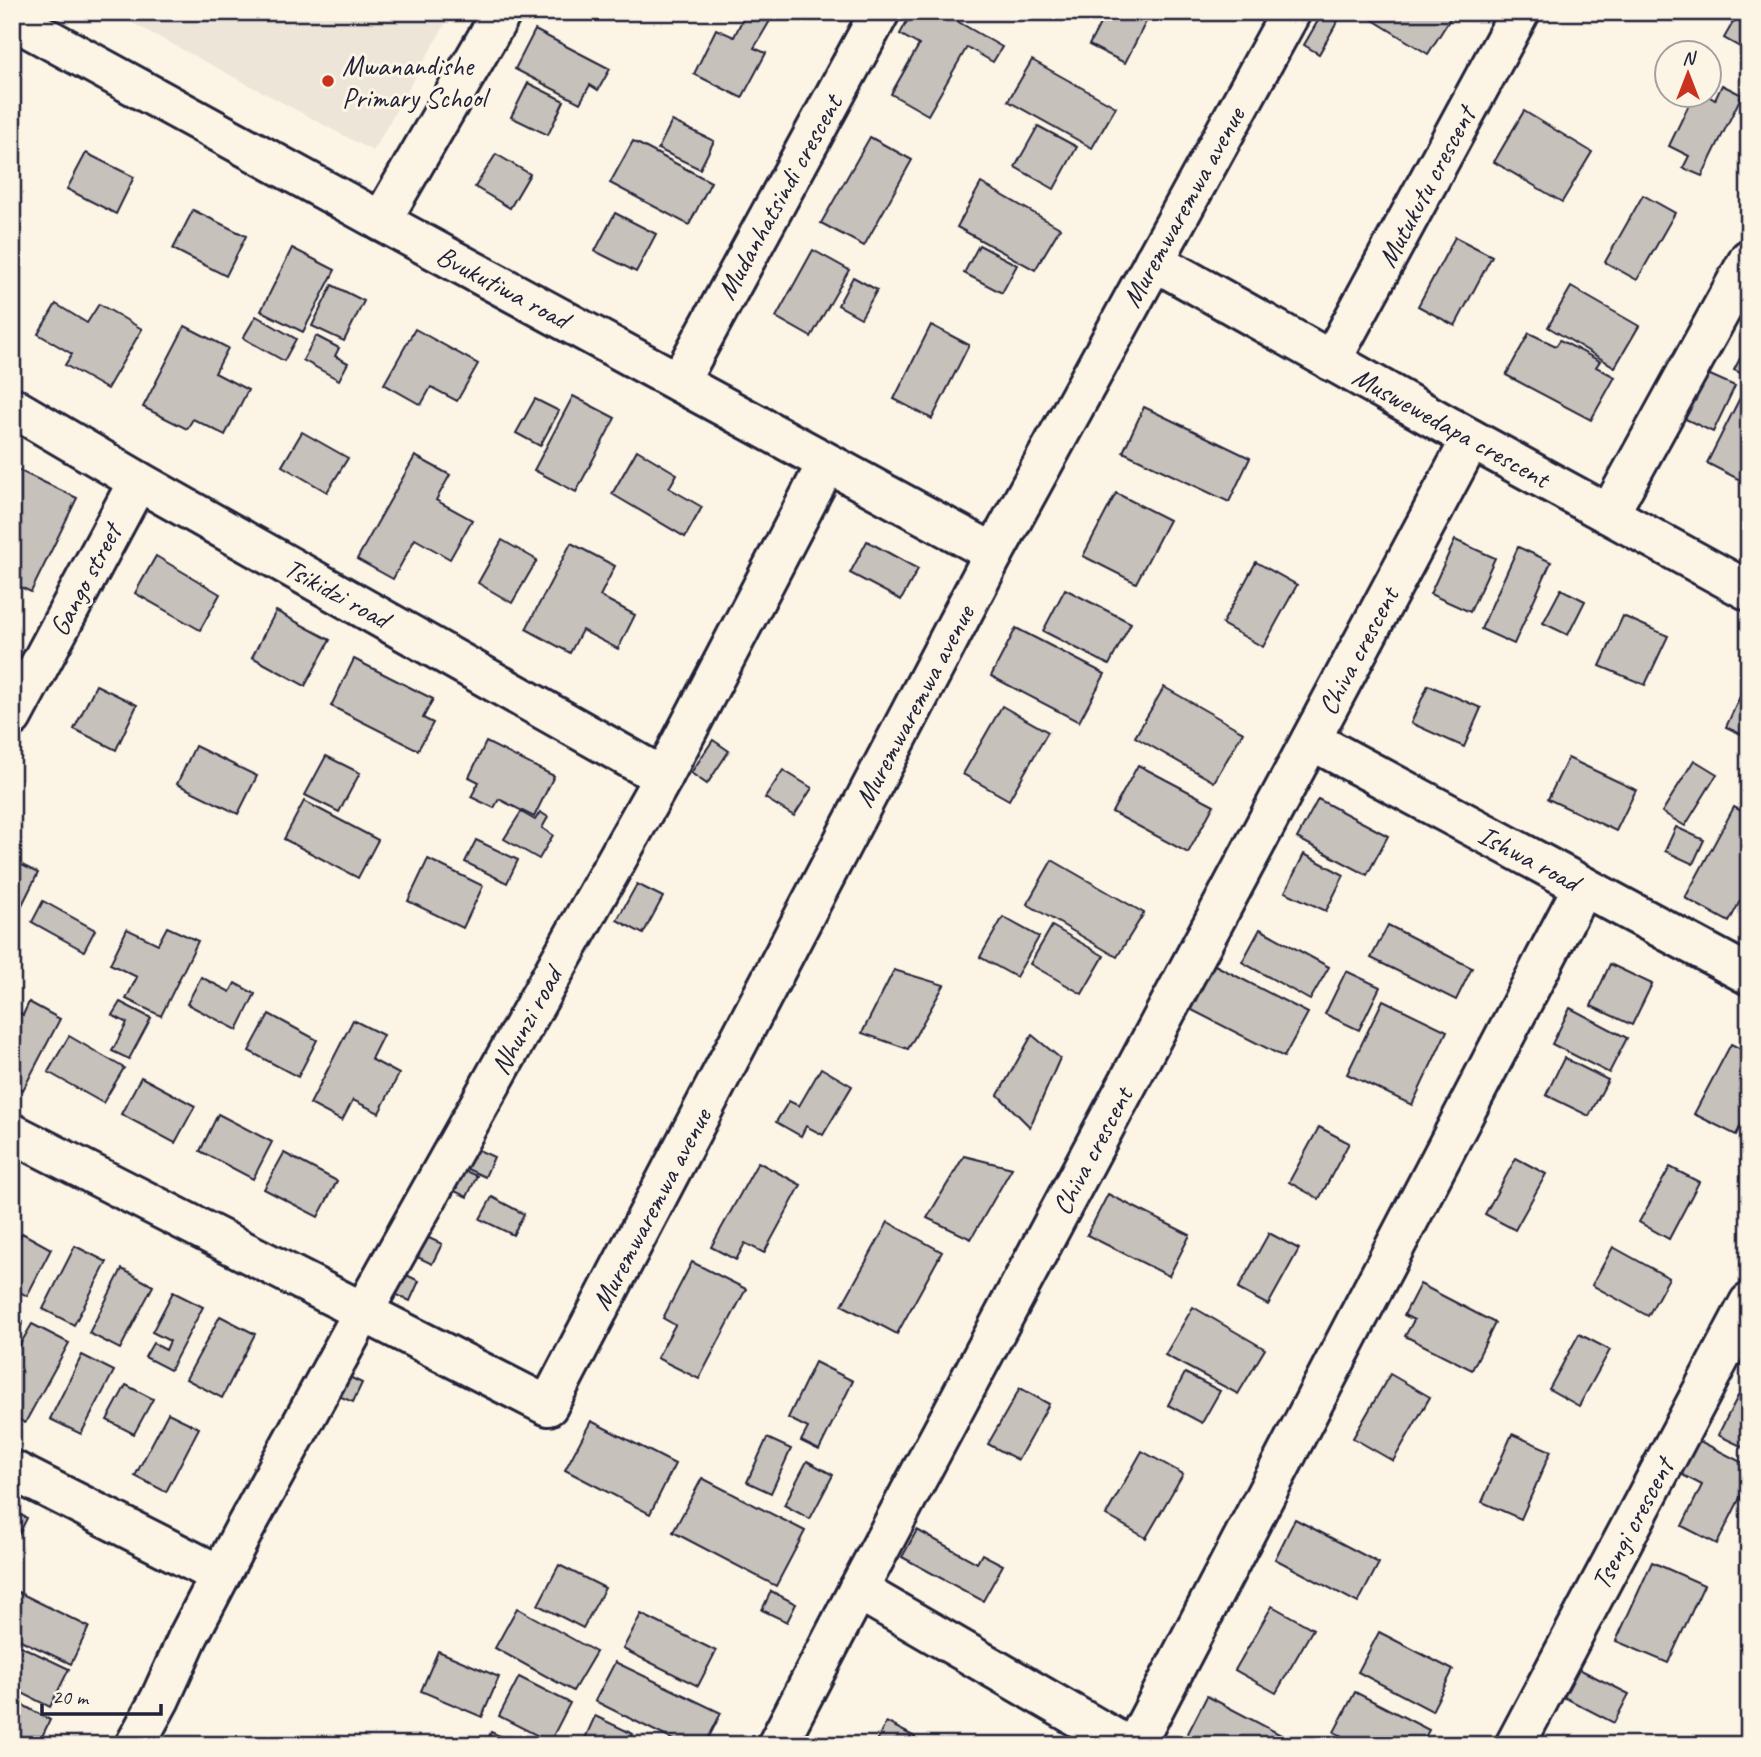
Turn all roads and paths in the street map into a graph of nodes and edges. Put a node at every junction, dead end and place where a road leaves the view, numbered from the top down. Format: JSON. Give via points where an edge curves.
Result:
{"nodes":[{"id":1,"x":502,"y":12,"type":"edge"},
{"id":2,"x":880,"y":12,"type":"edge"},
{"id":3,"x":1291,"y":12,"type":"edge"},
{"id":4,"x":1520,"y":12,"type":"edge"},
{"id":5,"x":12,"y":19,"type":"edge"},
{"id":6,"x":381,"y":221,"type":"junction"},
{"id":7,"x":1749,"y":259,"type":"edge"},
{"id":8,"x":1154,"y":261,"type":"junction"},
{"id":9,"x":1331,"y":361,"type":"junction"},
{"id":10,"x":678,"y":382,"type":"junction"},
{"id":11,"x":12,"y":407,"type":"edge"},
{"id":12,"x":1471,"y":439,"type":"junction"},
{"id":13,"x":827,"y":463,"type":"junction"},
{"id":14,"x":138,"y":481,"type":"junction"},
{"id":15,"x":1609,"y":514,"type":"junction"},
{"id":16,"x":994,"y":553,"type":"junction"},
{"id":17,"x":1749,"y":591,"type":"edge"},
{"id":18,"x":12,"y":717,"type":"edge"},
{"id":19,"x":1311,"y":740,"type":"junction"},
{"id":20,"x":663,"y":777,"type":"junction"},
{"id":21,"x":1583,"y":886,"type":"junction"},
{"id":22,"x":1749,"y":975,"type":"edge"},
{"id":23,"x":12,"y":1133,"type":"edge"},
{"id":24,"x":1749,"y":1303,"type":"edge"},
{"id":25,"x":363,"y":1312,"type":"junction"},
{"id":26,"x":12,"y":1471,"type":"edge"},
{"id":27,"x":220,"y":1575,"type":"junction"},
{"id":28,"x":858,"y":1590,"type":"junction"},
{"id":29,"x":135,"y":1745,"type":"edge"},
{"id":30,"x":777,"y":1745,"type":"edge"},
{"id":31,"x":1126,"y":1745,"type":"edge"},
{"id":32,"x":1135,"y":1745,"type":"edge"},
{"id":33,"x":1515,"y":1745,"type":"edge"}],
"edges":[{"from":1,"to":6,"type":"street"},
{"from":2,"to":10,"type":"street","name":"Mudanhatsindi crescent"},
{"from":3,"to":8,"type":"street","name":"Muremwaremwa avenue"},
{"from":4,"to":9,"type":"street","name":"Mutukutu crescent"},
{"from":5,"to":6,"type":"street","name":"Bvukutiwa road"},
{"from":6,"to":10,"type":"street","name":"Bvukutiwa road"},
{"from":7,"to":15,"type":"street"},
{"from":8,"to":9,"type":"street","name":"Muswewedapa crescent"},
{"from":8,"to":16,"type":"street","name":"Muremwaremwa avenue"},
{"from":9,"to":12,"type":"street","name":"Muswewedapa crescent"},
{"from":10,"to":13,"type":"street","name":"Bvukutiwa road"},
{"from":11,"to":14,"type":"street","name":"Tsikidzi road"},
{"from":12,"to":15,"type":"street","name":"Muswewedapa crescent"},
{"from":12,"to":19,"type":"street","name":"Chiva crescent"},
{"from":13,"to":16,"type":"street","name":"Bvukutiwa road"},
{"from":13,"to":20,"type":"street","name":"Nhunzi road"},
{"from":14,"to":18,"type":"street","name":"Gango street"},
{"from":14,"to":20,"type":"street","name":"Tsikidzi road"},
{"from":15,"to":17,"type":"street","name":"Muswewedapa crescent"},
{"from":16,"to":25,"type":"street","name":"Muremwaremwa avenue","via":[[548,1406]]},
{"from":19,"to":21,"type":"street","name":"Ishwa road"},
{"from":19,"to":28,"type":"street","name":"Chiva crescent"},
{"from":20,"to":25,"type":"street","name":"Nhunzi road"},
{"from":21,"to":22,"type":"street","name":"Ishwa road"},
{"from":21,"to":32,"type":"street"},
{"from":23,"to":25,"type":"street"},
{"from":24,"to":33,"type":"street","name":"Tsengi crescent"},
{"from":25,"to":27,"type":"street","name":"Nhunzi road"},
{"from":26,"to":27,"type":"street"},
{"from":27,"to":29,"type":"street","name":"Nhunzi road"},
{"from":28,"to":30,"type":"street","name":"Chiva crescent"},
{"from":28,"to":31,"type":"street"}]}
